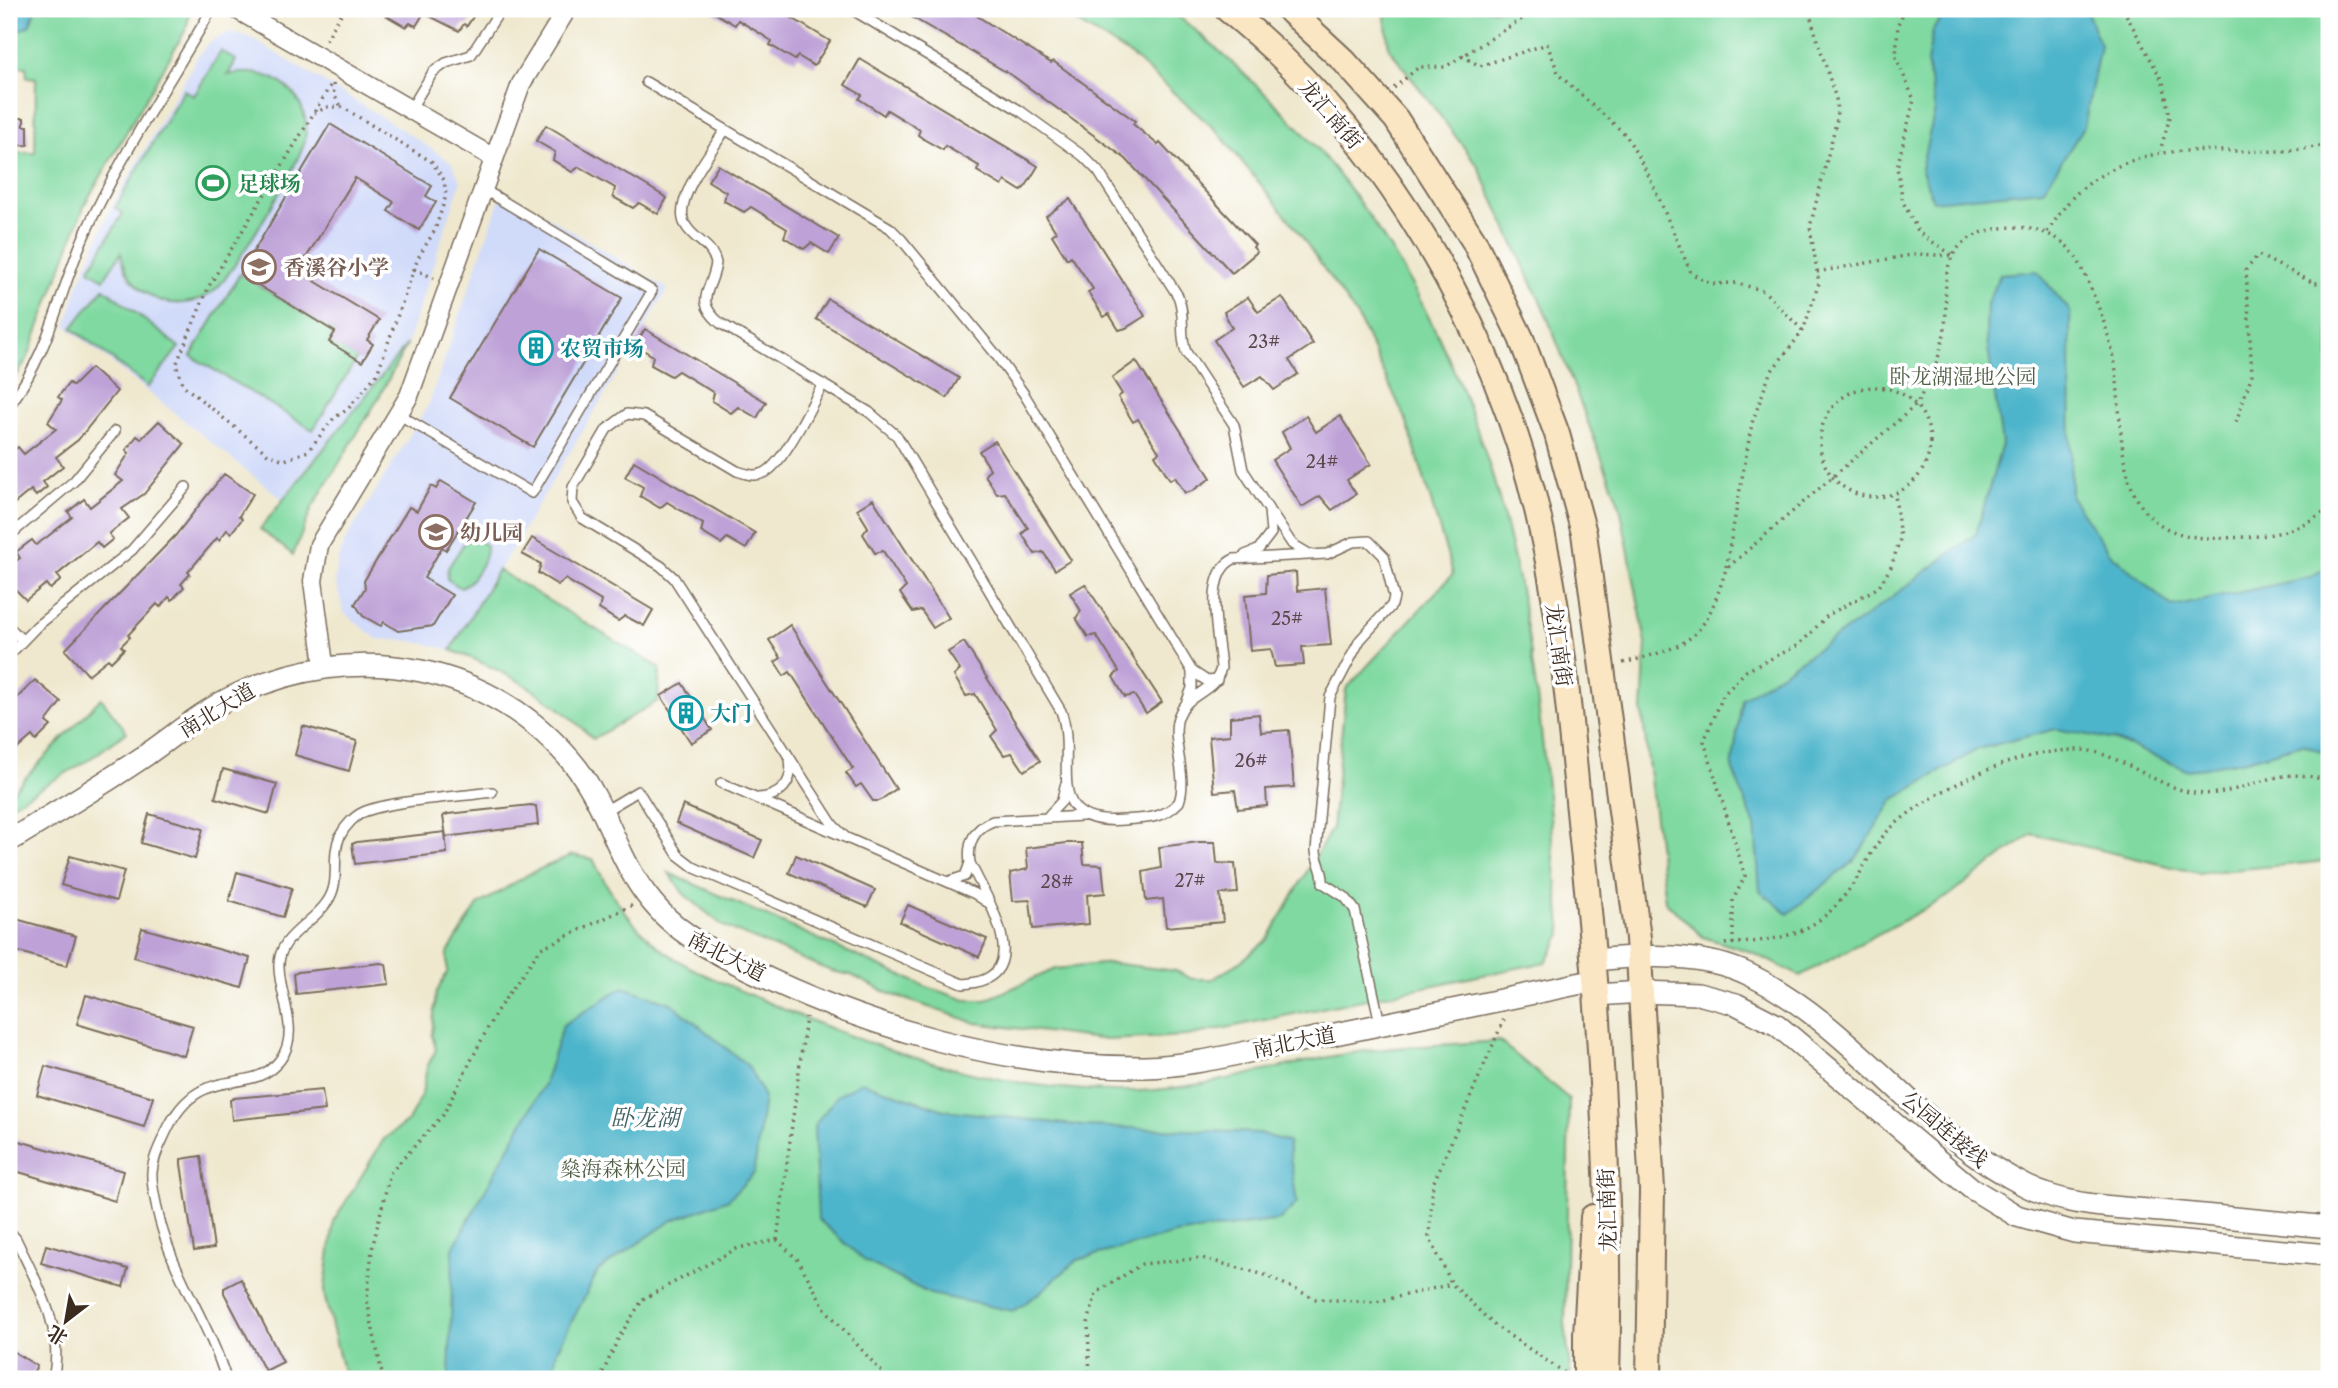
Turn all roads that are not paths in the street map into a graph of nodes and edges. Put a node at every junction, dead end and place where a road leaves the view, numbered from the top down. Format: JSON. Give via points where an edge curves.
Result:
{"nodes":[{"id":1,"x":212,"y":9,"type":"edge"},
{"id":2,"x":236,"y":9,"type":"edge"},
{"id":3,"x":501,"y":9,"type":"edge"},
{"id":4,"x":567,"y":9,"type":"edge"},
{"id":5,"x":851,"y":9,"type":"edge"},
{"id":6,"x":1227,"y":9,"type":"edge"},
{"id":7,"x":1288,"y":9,"type":"edge"},
{"id":8,"x":646,"y":82,"type":"dead end"},
{"id":9,"x":410,"y":110,"type":"junction"},
{"id":10,"x":725,"y":130,"type":"junction"},
{"id":11,"x":494,"y":158,"type":"junction"},
{"id":12,"x":483,"y":189,"type":"junction"},
{"id":13,"x":823,"y":384,"type":"junction"},
{"id":14,"x":9,"y":406,"type":"edge"},
{"id":15,"x":398,"y":414,"type":"junction"},
{"id":16,"x":115,"y":431,"type":"dead end"},
{"id":17,"x":186,"y":487,"type":"dead end"},
{"id":18,"x":1269,"y":510,"type":"junction"},
{"id":19,"x":9,"y":536,"type":"edge"},
{"id":20,"x":1313,"y":555,"type":"junction"},
{"id":21,"x":1234,"y":559,"type":"junction"},
{"id":22,"x":9,"y":627,"type":"edge"},
{"id":23,"x":21,"y":639,"type":"junction"},
{"id":24,"x":9,"y":655,"type":"edge"},
{"id":25,"x":324,"y":665,"type":"junction"},
{"id":26,"x":1192,"y":671,"type":"junction"},
{"id":27,"x":1217,"y":680,"type":"junction"},
{"id":28,"x":1187,"y":701,"type":"junction"},
{"id":29,"x":790,"y":758,"type":"junction"},
{"id":30,"x":721,"y":783,"type":"dead end"},
{"id":31,"x":1065,"y":784,"type":"junction"},
{"id":32,"x":492,"y":792,"type":"dead end"},
{"id":33,"x":757,"y":798,"type":"junction"},
{"id":34,"x":603,"y":812,"type":"junction"},
{"id":35,"x":1046,"y":816,"type":"junction"},
{"id":36,"x":1085,"y":816,"type":"junction"},
{"id":37,"x":845,"y":837,"type":"junction"},
{"id":38,"x":9,"y":841,"type":"edge"},
{"id":39,"x":970,"y":863,"type":"junction"},
{"id":40,"x":948,"y":881,"type":"junction"},
{"id":41,"x":990,"y":905,"type":"junction"},
{"id":42,"x":1639,"y":955,"type":"junction"},
{"id":43,"x":1596,"y":978,"type":"junction"},
{"id":44,"x":1641,"y":992,"type":"junction"},
{"id":45,"x":1380,"y":1025,"type":"junction"},
{"id":46,"x":1603,"y":1091,"type":"junction"},
{"id":47,"x":2329,"y":1227,"type":"edge"},
{"id":48,"x":9,"y":1231,"type":"edge"},
{"id":49,"x":2329,"y":1255,"type":"edge"},
{"id":50,"x":1581,"y":1378,"type":"edge"},
{"id":51,"x":52,"y":1379,"type":"edge"},
{"id":52,"x":226,"y":1379,"type":"edge"},
{"id":53,"x":1607,"y":1379,"type":"edge"},
{"id":54,"x":1649,"y":1379,"type":"edge"}],
"edges":[{"from":1,"to":14,"type":"lane","via":[[102,201],[75,260],[43,353]]},
{"from":2,"to":9,"type":"street"},
{"from":3,"to":9,"type":"lane","via":[[471,55],[433,72]]},
{"from":4,"to":11,"type":"street","via":[[521,85]]},
{"from":5,"to":18,"type":"lane","via":[[1019,110],[1098,172],[1178,296],[1185,352],[1234,425],[1243,470]]},
{"from":6,"to":43,"type":"main road","name":"龙汇南街","via":[[1312,90],[1363,150],[1443,265],[1488,357],[1542,531],[1563,663]]},
{"from":7,"to":42,"type":"main road","name":"龙汇南街","via":[[1344,61],[1395,119],[1474,241],[1521,338],[1557,434],[1584,533]]},
{"from":8,"to":10,"type":"lane"},
{"from":9,"to":11,"type":"street"},
{"from":10,"to":13,"type":"lane","via":[[681,210],[687,228],[708,245],[716,263],[706,307],[720,323]]},
{"from":10,"to":26,"type":"lane","via":[[890,228],[902,240],[1024,394]]},
{"from":11,"to":12,"type":"street"},
{"from":12,"to":15,"type":"street","via":[[420,369]]},
{"from":12,"to":15,"type":"lane","via":[[652,291],[532,493]]},
{"from":13,"to":29,"type":"lane","via":[[778,461],[766,472],[747,475],[737,471],[644,415],[627,414],[607,429],[571,495],[582,518],[674,578]]},
{"from":13,"to":31,"type":"lane","via":[[880,420],[904,446],[1061,711],[1068,745]]},
{"from":15,"to":25,"type":"street","via":[[319,545],[313,581]]},
{"from":16,"to":19,"type":"lane","via":[[61,493]]},
{"from":17,"to":23,"type":"lane","via":[[132,550]]},
{"from":18,"to":20,"type":"lane","via":[[1292,544]]},
{"from":18,"to":21,"type":"lane","via":[[1272,526],[1265,543]]},
{"from":20,"to":21,"type":"lane"},
{"from":20,"to":45,"type":"lane","via":[[1369,541],[1381,552],[1394,589],[1392,605],[1360,640],[1330,697],[1315,851],[1323,883],[1345,897],[1354,910]]},
{"from":21,"to":27,"type":"lane","via":[[1221,568],[1215,580],[1221,668]]},
{"from":22,"to":23,"type":"lane"},
{"from":23,"to":24,"type":"lane"},
{"from":25,"to":34,"type":"street","name":"南北大道","via":[[406,667],[452,678],[501,701],[544,732],[579,770]]},
{"from":25,"to":38,"type":"street","name":"南北大道","via":[[275,678],[231,697]]},
{"from":26,"to":27,"type":"lane","via":[[1207,681]]},
{"from":26,"to":28,"type":"lane"},
{"from":27,"to":28,"type":"lane"},
{"from":28,"to":36,"type":"lane","via":[[1177,721],[1183,779],[1180,802],[1160,817],[1099,822]]},
{"from":29,"to":33,"type":"lane","via":[[787,784],[773,796]]},
{"from":29,"to":37,"type":"lane"},
{"from":30,"to":33,"type":"lane"},
{"from":31,"to":35,"type":"lane","via":[[1059,807]]},
{"from":31,"to":36,"type":"lane"},
{"from":32,"to":52,"type":"lane","via":[[365,812],[347,826],[335,853],[337,878],[332,895],[285,944],[279,958],[290,1032],[285,1052],[264,1073],[224,1081],[196,1093],[175,1114],[156,1154],[153,1187],[164,1243]]},
{"from":33,"to":37,"type":"lane"},
{"from":34,"to":41,"type":"lane","via":[[638,791],[678,855],[695,868],[963,984],[983,980],[1002,960],[1004,939]]},
{"from":34,"to":45,"type":"street","name":"南北大道","via":[[647,898],[673,927],[750,970],[878,1022],[941,1042],[1031,1061],[1150,1067]]},
{"from":35,"to":36,"type":"lane"},
{"from":35,"to":39,"type":"lane","via":[[984,824],[972,836]]},
{"from":37,"to":40,"type":"lane"},
{"from":39,"to":40,"type":"lane","via":[[961,879]]},
{"from":39,"to":41,"type":"lane"},
{"from":40,"to":41,"type":"lane"},
{"from":42,"to":43,"type":"street","name":"公园连接线"},
{"from":42,"to":44,"type":"main road","name":"龙汇南街"},
{"from":42,"to":47,"type":"street","name":"公园连接线","via":[[1703,961],[1749,974],[1839,1036],[1984,1164],[2029,1188],[2077,1203]]},
{"from":43,"to":44,"type":"street","name":"公园连接线"},
{"from":43,"to":45,"type":"street","name":"南北大道"},
{"from":43,"to":46,"type":"main road","name":"龙汇南街"},
{"from":44,"to":49,"type":"street","name":"公园连接线","via":[[1698,994],[1736,1004],[1777,1025],[1970,1188],[2017,1216],[2074,1232]]},
{"from":44,"to":54,"type":"main road","name":"龙汇南街","via":[[1652,1190]]},
{"from":46,"to":50,"type":"main road"},
{"from":46,"to":53,"type":"main road","name":"龙汇南街","via":[[1610,1274]]},
{"from":48,"to":51,"type":"lane","via":[[55,1327],[58,1344]]}]}
